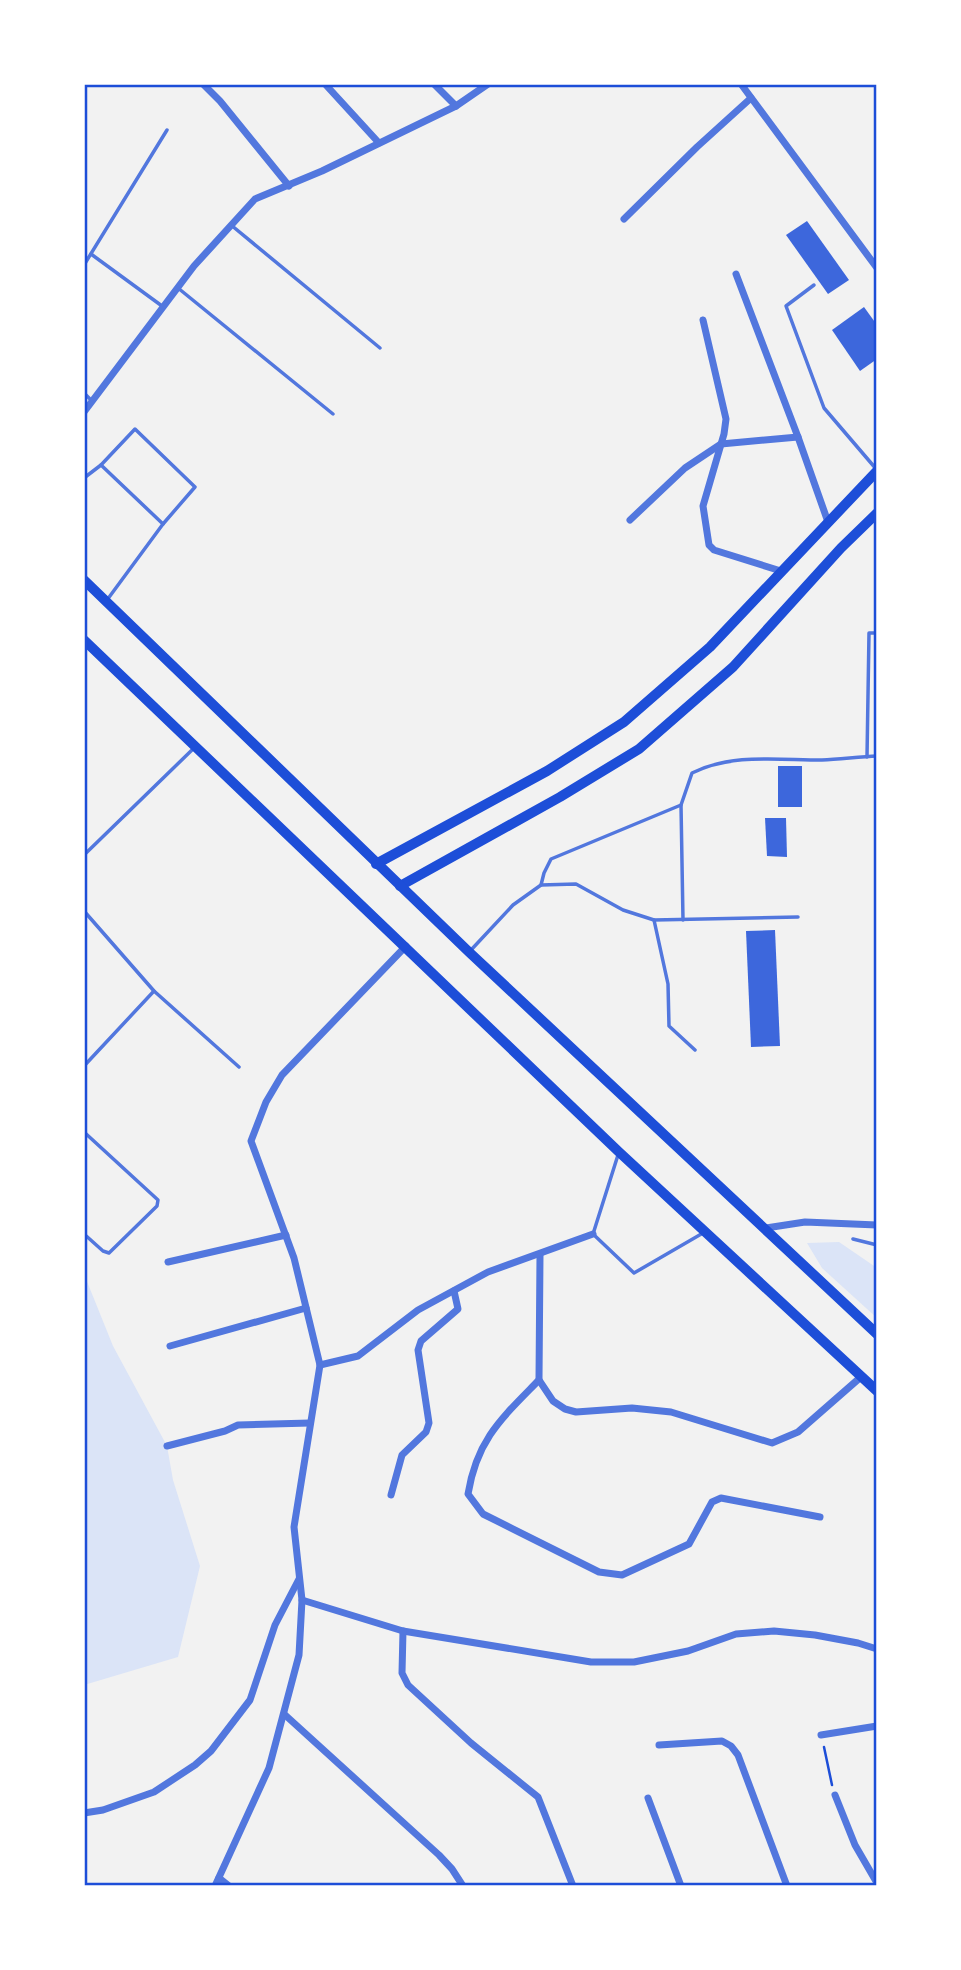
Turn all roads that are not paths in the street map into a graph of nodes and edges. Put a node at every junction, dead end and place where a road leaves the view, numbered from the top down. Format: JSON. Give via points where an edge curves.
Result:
{"nodes":[{"id":1,"x":203,"y":84,"type":"edge"},
{"id":2,"x":325,"y":84,"type":"edge"},
{"id":3,"x":434,"y":84,"type":"edge"},
{"id":4,"x":488,"y":84,"type":"edge"},
{"id":5,"x":741,"y":84,"type":"edge"},
{"id":6,"x":751,"y":98,"type":"junction"},
{"id":7,"x":456,"y":106,"type":"junction"},
{"id":8,"x":167,"y":130,"type":"dead end"},
{"id":9,"x":379,"y":143,"type":"junction"},
{"id":10,"x":289,"y":186,"type":"junction"},
{"id":11,"x":624,"y":219,"type":"dead end"},
{"id":12,"x":231,"y":225,"type":"junction"},
{"id":13,"x":91,"y":254,"type":"junction"},
{"id":14,"x":84,"y":265,"type":"edge"},
{"id":15,"x":877,"y":268,"type":"edge"},
{"id":16,"x":736,"y":274,"type":"dead end"},
{"id":17,"x":814,"y":285,"type":"dead end"},
{"id":18,"x":178,"y":288,"type":"junction"},
{"id":19,"x":163,"y":307,"type":"junction"},
{"id":20,"x":702,"y":320,"type":"dead end"},
{"id":21,"x":380,"y":348,"type":"dead end"},
{"id":22,"x":84,"y":393,"type":"edge"},
{"id":23,"x":92,"y":401,"type":"junction"},
{"id":24,"x":84,"y":412,"type":"edge"},
{"id":25,"x":333,"y":414,"type":"dead end"},
{"id":26,"x":798,"y":437,"type":"junction"},
{"id":27,"x":721,"y":444,"type":"junction"},
{"id":28,"x":101,"y":465,"type":"junction"},
{"id":29,"x":877,"y":470,"type":"edge"},
{"id":30,"x":84,"y":478,"type":"edge"},
{"id":31,"x":877,"y":513,"type":"edge"},
{"id":32,"x":630,"y":520,"type":"dead end"},
{"id":33,"x":828,"y":522,"type":"junction"},
{"id":34,"x":163,"y":524,"type":"junction"},
{"id":35,"x":781,"y":571,"type":"junction"},
{"id":36,"x":84,"y":580,"type":"edge"},
{"id":37,"x":106,"y":602,"type":"junction"},
{"id":38,"x":877,"y":633,"type":"edge"},
{"id":39,"x":84,"y":640,"type":"edge"},
{"id":40,"x":196,"y":746,"type":"junction"},
{"id":41,"x":867,"y":757,"type":"junction"},
{"id":42,"x":877,"y":757,"type":"edge"},
{"id":43,"x":681,"y":805,"type":"junction"},
{"id":44,"x":84,"y":855,"type":"edge"},
{"id":45,"x":376,"y":864,"type":"junction"},
{"id":46,"x":541,"y":885,"type":"junction"},
{"id":47,"x":400,"y":886,"type":"junction"},
{"id":48,"x":84,"y":911,"type":"edge"},
{"id":49,"x":798,"y":917,"type":"dead end"},
{"id":50,"x":654,"y":920,"type":"junction"},
{"id":51,"x":683,"y":920,"type":"junction"},
{"id":52,"x":406,"y":946,"type":"junction"},
{"id":53,"x":469,"y":952,"type":"junction"},
{"id":54,"x":154,"y":991,"type":"junction"},
{"id":55,"x":695,"y":1050,"type":"dead end"},
{"id":56,"x":84,"y":1066,"type":"edge"},
{"id":57,"x":239,"y":1067,"type":"dead end"},
{"id":58,"x":84,"y":1132,"type":"edge"},
{"id":59,"x":619,"y":1152,"type":"junction"},
{"id":60,"x":877,"y":1225,"type":"edge"},
{"id":61,"x":766,"y":1228,"type":"junction"},
{"id":62,"x":705,"y":1232,"type":"junction"},
{"id":63,"x":84,"y":1234,"type":"edge"},
{"id":64,"x":593,"y":1234,"type":"junction"},
{"id":65,"x":286,"y":1235,"type":"junction"},
{"id":66,"x":853,"y":1239,"type":"dead end"},
{"id":67,"x":877,"y":1245,"type":"edge"},
{"id":68,"x":540,"y":1255,"type":"junction"},
{"id":69,"x":168,"y":1262,"type":"dead end"},
{"id":70,"x":454,"y":1291,"type":"junction"},
{"id":71,"x":306,"y":1308,"type":"junction"},
{"id":72,"x":877,"y":1334,"type":"edge"},
{"id":73,"x":170,"y":1346,"type":"dead end"},
{"id":74,"x":320,"y":1365,"type":"junction"},
{"id":75,"x":862,"y":1377,"type":"junction"},
{"id":76,"x":539,"y":1380,"type":"junction"},
{"id":77,"x":877,"y":1391,"type":"edge"},
{"id":78,"x":310,"y":1423,"type":"junction"},
{"id":79,"x":167,"y":1446,"type":"dead end"},
{"id":80,"x":391,"y":1495,"type":"dead end"},
{"id":81,"x":820,"y":1517,"type":"dead end"},
{"id":82,"x":299,"y":1578,"type":"junction"},
{"id":83,"x":302,"y":1600,"type":"junction"},
{"id":84,"x":403,"y":1632,"type":"junction"},
{"id":85,"x":877,"y":1649,"type":"edge"},
{"id":86,"x":284,"y":1714,"type":"junction"},
{"id":87,"x":877,"y":1726,"type":"edge"},
{"id":88,"x":821,"y":1735,"type":"road end"},
{"id":89,"x":659,"y":1745,"type":"dead end"},
{"id":90,"x":835,"y":1795,"type":"road end"},
{"id":91,"x":648,"y":1798,"type":"dead end"},
{"id":92,"x":84,"y":1813,"type":"edge"},
{"id":93,"x":219,"y":1878,"type":"junction"},
{"id":94,"x":877,"y":1883,"type":"edge"},
{"id":95,"x":215,"y":1886,"type":"edge"},
{"id":96,"x":229,"y":1886,"type":"edge"},
{"id":97,"x":463,"y":1886,"type":"edge"},
{"id":98,"x":573,"y":1886,"type":"edge"},
{"id":99,"x":681,"y":1886,"type":"edge"},
{"id":100,"x":787,"y":1886,"type":"edge"}],
"edges":[{"from":1,"to":10,"type":"street"},
{"from":2,"to":9,"type":"street"},
{"from":3,"to":7,"type":"street"},
{"from":4,"to":7,"type":"street"},
{"from":5,"to":6,"type":"street"},
{"from":6,"to":11,"type":"street"},
{"from":6,"to":15,"type":"street"},
{"from":7,"to":9,"type":"street"},
{"from":8,"to":13,"type":"lane"},
{"from":9,"to":10,"type":"street"},
{"from":10,"to":12,"type":"street","via":[[255,199]]},
{"from":12,"to":18,"type":"street"},
{"from":12,"to":21,"type":"lane"},
{"from":13,"to":14,"type":"lane"},
{"from":13,"to":19,"type":"lane"},
{"from":16,"to":26,"type":"street"},
{"from":17,"to":29,"type":"lane","via":[[786,306],[824,408]]},
{"from":18,"to":19,"type":"street"},
{"from":18,"to":25,"type":"lane"},
{"from":19,"to":23,"type":"street"},
{"from":20,"to":27,"type":"street","via":[[726,419]]},
{"from":22,"to":23,"type":"lane"},
{"from":23,"to":24,"type":"street"},
{"from":26,"to":27,"type":"street"},
{"from":26,"to":33,"type":"street"},
{"from":27,"to":32,"type":"street","via":[[685,468]]},
{"from":27,"to":35,"type":"street","via":[[703,506],[709,545]]},
{"from":28,"to":30,"type":"lane"},
{"from":28,"to":34,"type":"lane"},
{"from":28,"to":34,"type":"lane","via":[[135,429],[195,487]]},
{"from":29,"to":33,"type":"main road"},
{"from":31,"to":47,"type":"main road","via":[[733,667],[639,749]]},
{"from":33,"to":35,"type":"main road"},
{"from":34,"to":37,"type":"lane"},
{"from":35,"to":45,"type":"main road","via":[[710,647],[624,722],[547,771]]},
{"from":36,"to":37,"type":"main road"},
{"from":37,"to":45,"type":"main road"},
{"from":38,"to":41,"type":"lane","via":[[869,633]]},
{"from":39,"to":40,"type":"main road"},
{"from":40,"to":44,"type":"lane"},
{"from":40,"to":52,"type":"main road"},
{"from":41,"to":42,"type":"lane"},
{"from":41,"to":43,"type":"lane","via":[[710,764],[692,773]]},
{"from":43,"to":46,"type":"lane","via":[[551,859]]},
{"from":43,"to":51,"type":"lane"},
{"from":45,"to":47,"type":"main road"},
{"from":46,"to":50,"type":"lane","via":[[576,884],[622,910]]},
{"from":46,"to":53,"type":"lane","via":[[513,905]]},
{"from":47,"to":53,"type":"main road"},
{"from":48,"to":54,"type":"lane"},
{"from":49,"to":51,"type":"lane"},
{"from":50,"to":51,"type":"lane"},
{"from":50,"to":55,"type":"lane","via":[[668,984],[669,1026]]},
{"from":52,"to":59,"type":"main road"},
{"from":52,"to":65,"type":"street","via":[[282,1075],[266,1101],[251,1140]]},
{"from":53,"to":61,"type":"main road"},
{"from":54,"to":56,"type":"lane"},
{"from":54,"to":57,"type":"lane"},
{"from":58,"to":63,"type":"lane","via":[[158,1200],[109,1253]]},
{"from":59,"to":62,"type":"main road"},
{"from":59,"to":64,"type":"lane"},
{"from":60,"to":61,"type":"street","via":[[805,1222]]},
{"from":61,"to":72,"type":"main road"},
{"from":62,"to":64,"type":"lane","via":[[634,1273]]},
{"from":62,"to":75,"type":"main road"},
{"from":64,"to":68,"type":"street"},
{"from":65,"to":69,"type":"street"},
{"from":65,"to":71,"type":"street"},
{"from":66,"to":67,"type":"lane"},
{"from":68,"to":70,"type":"street","via":[[488,1272]]},
{"from":68,"to":76,"type":"street"},
{"from":70,"to":74,"type":"street","via":[[418,1310],[358,1356]]},
{"from":70,"to":80,"type":"street","via":[[458,1309],[421,1341],[418,1350],[429,1423],[426,1432],[402,1455]]},
{"from":71,"to":73,"type":"street"},
{"from":71,"to":74,"type":"street"},
{"from":74,"to":78,"type":"street"},
{"from":75,"to":76,"type":"street","via":[[798,1432],[772,1443],[671,1412],[632,1408],[576,1412],[553,1401]]},
{"from":75,"to":77,"type":"main road"},
{"from":76,"to":81,"type":"street","via":[[493,1428],[472,1469],[468,1494],[483,1514],[599,1572],[622,1575],[689,1544],[712,1502],[721,1498]]},
{"from":78,"to":79,"type":"street","via":[[238,1425]]},
{"from":78,"to":82,"type":"street","via":[[294,1527]]},
{"from":82,"to":83,"type":"street"},
{"from":82,"to":92,"type":"street","via":[[275,1625],[250,1700],[211,1751],[154,1792]]},
{"from":83,"to":84,"type":"street"},
{"from":83,"to":86,"type":"street","via":[[299,1655]]},
{"from":84,"to":85,"type":"street","via":[[591,1662],[634,1662],[688,1651],[736,1634],[774,1631],[815,1634]]},
{"from":84,"to":98,"type":"street","via":[[402,1673],[408,1685],[538,1797]]},
{"from":86,"to":93,"type":"street","via":[[269,1768]]},
{"from":86,"to":97,"type":"street","via":[[439,1855]]},
{"from":87,"to":88,"type":"street"},
{"from":89,"to":100,"type":"street","via":[[722,1741],[731,1746]]},
{"from":90,"to":94,"type":"street"},
{"from":91,"to":99,"type":"street"},
{"from":93,"to":95,"type":"street"},
{"from":93,"to":96,"type":"street"}]}
